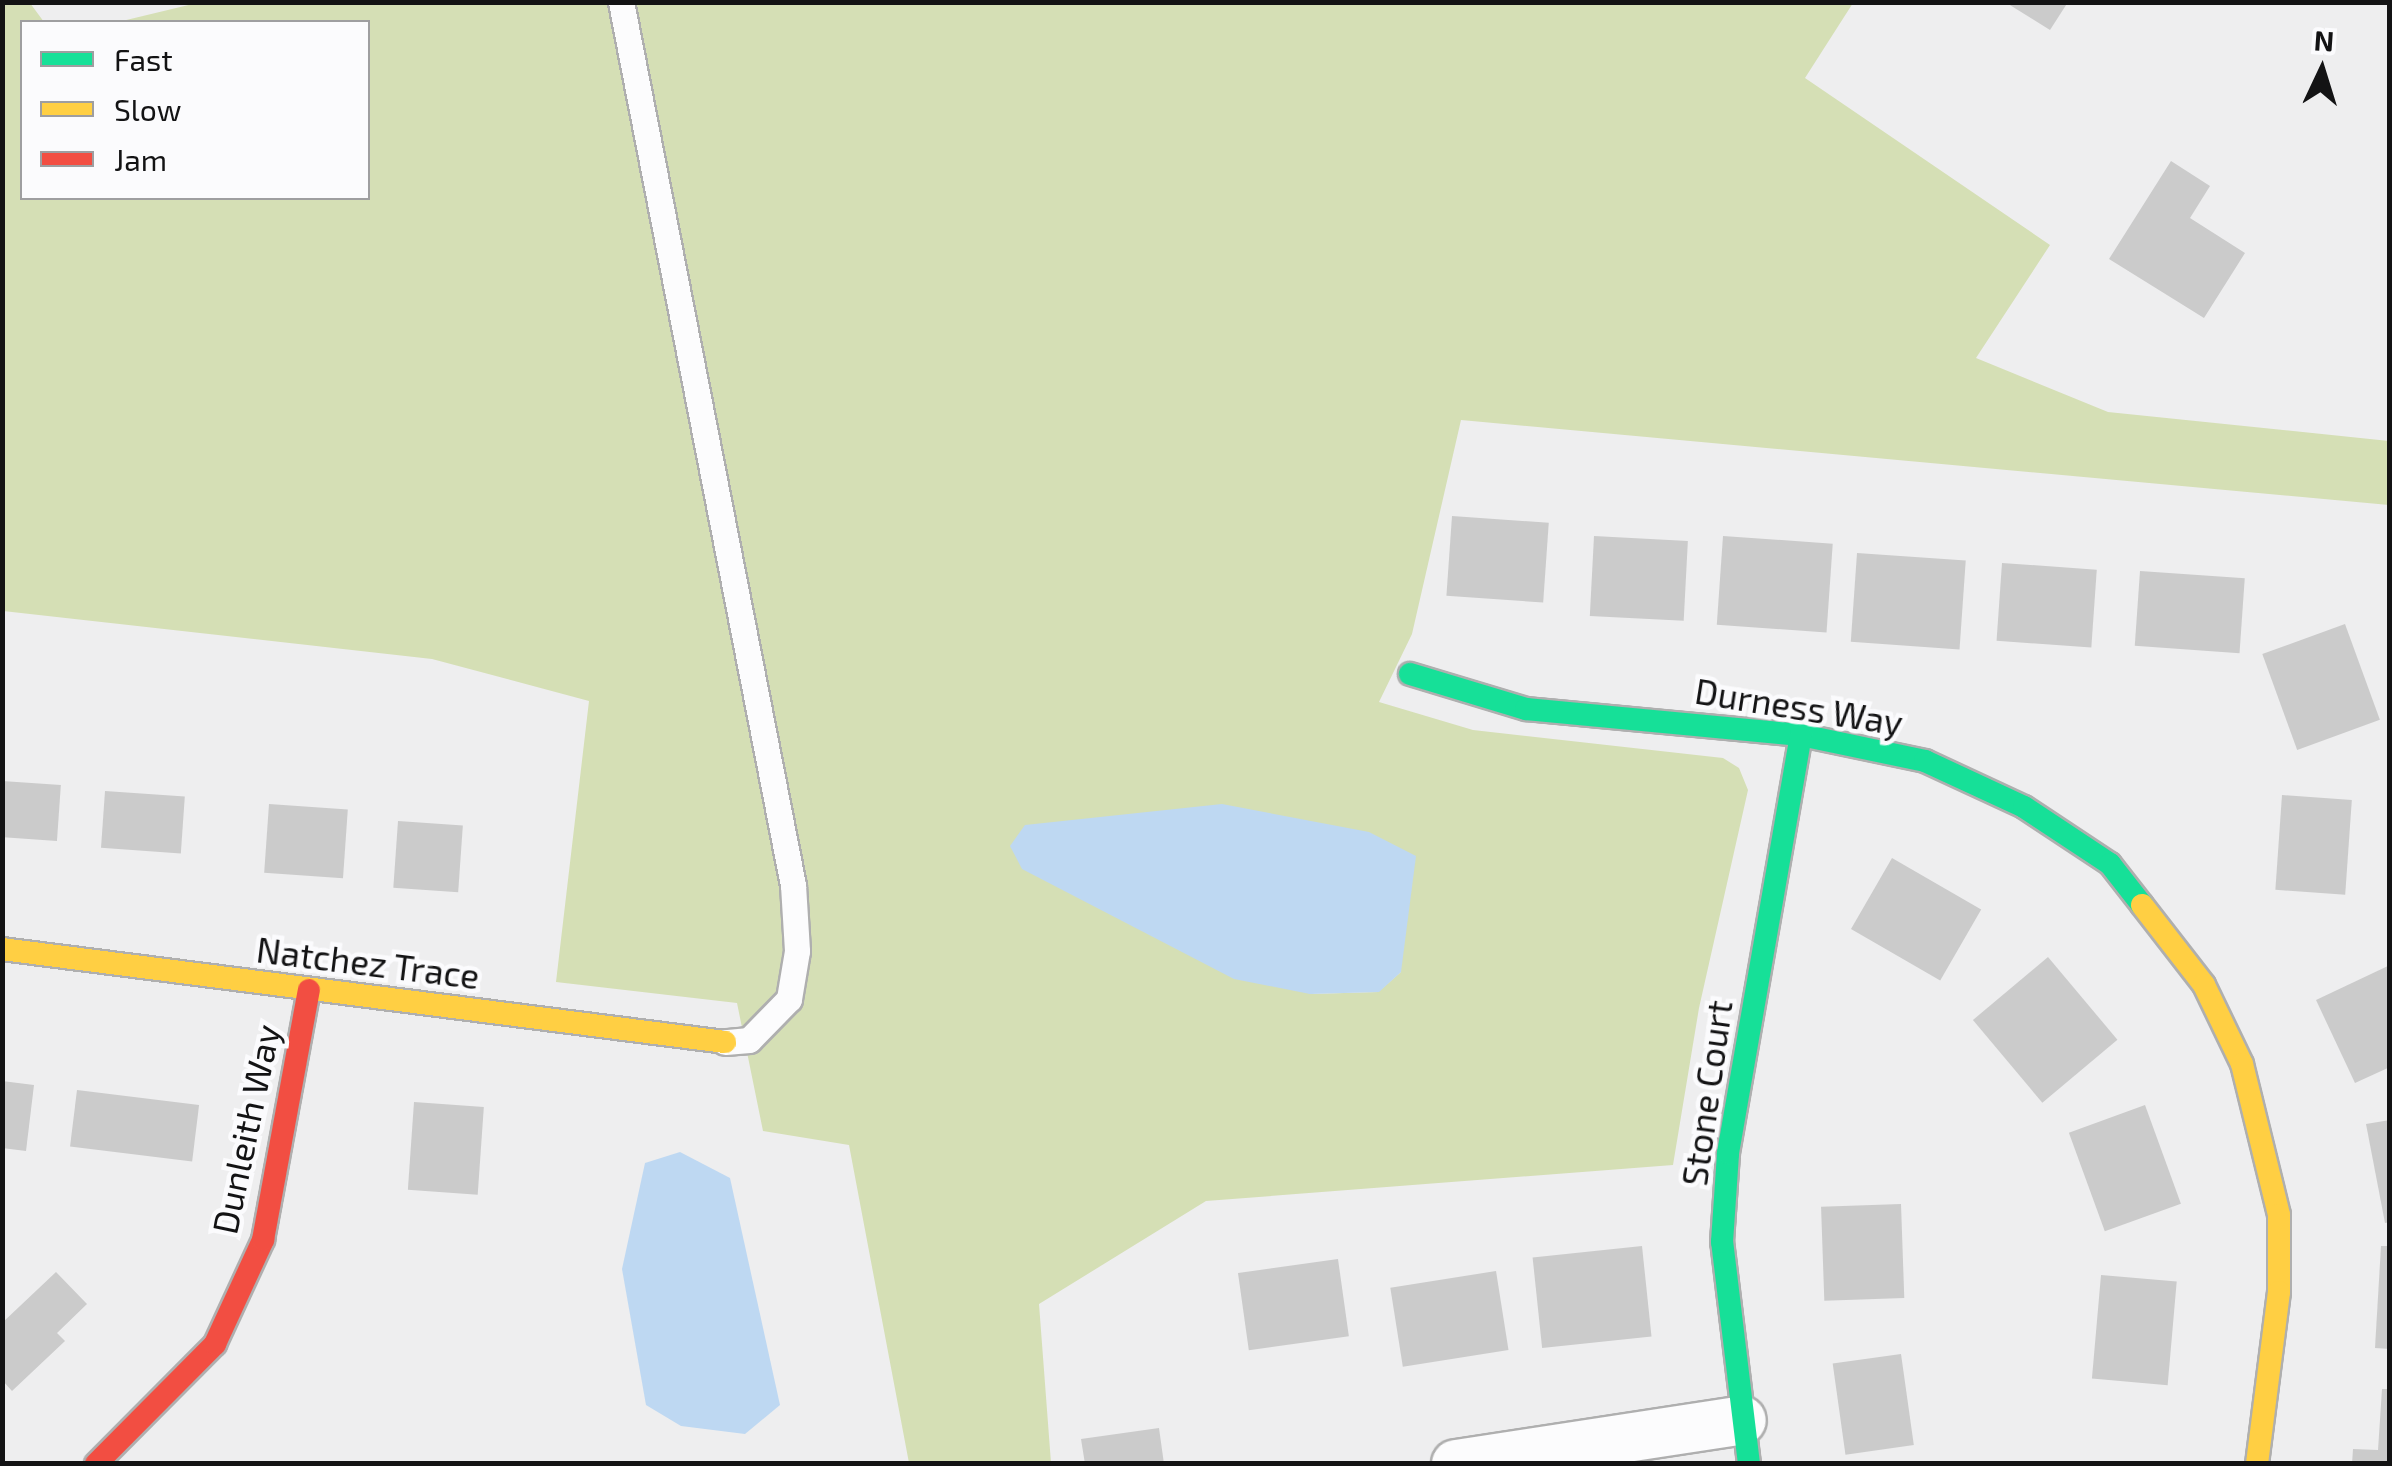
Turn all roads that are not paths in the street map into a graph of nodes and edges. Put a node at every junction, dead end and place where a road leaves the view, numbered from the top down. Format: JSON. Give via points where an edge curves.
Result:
{"nodes":[{"id":1,"x":621,"y":2,"type":"edge"},
{"id":2,"x":1410,"y":674,"type":"dead end"},
{"id":3,"x":1801,"y":735,"type":"junction"},
{"id":4,"x":2,"y":949,"type":"edge"},
{"id":5,"x":309,"y":990,"type":"junction"},
{"id":6,"x":725,"y":1042,"type":"joint"},
{"id":7,"x":1746,"y":1442,"type":"edge"},
{"id":8,"x":96,"y":1464,"type":"edge"},
{"id":9,"x":1456,"y":1464,"type":"edge"},
{"id":10,"x":2257,"y":1464,"type":"edge"}],
"edges":[{"from":1,"to":6,"type":"lane","via":[[793,886],[797,951],[789,999],[749,1040]]},
{"from":2,"to":3,"type":"street","name":"Durness Way","via":[[1526,709]]},
{"from":3,"to":7,"type":"street","name":"Stone Court","via":[[1728,1153],[1722,1242]]},
{"from":3,"to":10,"type":"street","name":"Durness Way","via":[[1925,761],[2024,807],[2110,864],[2204,985],[2242,1064],[2279,1215],[2279,1292]]},
{"from":4,"to":5,"type":"street","name":"Natchez Trace"},
{"from":5,"to":6,"type":"street","name":"Natchez Trace"},
{"from":5,"to":8,"type":"street","name":"Dunleith Way","via":[[262,1240],[214,1344]]},
{"from":7,"to":9,"type":"street"}]}
